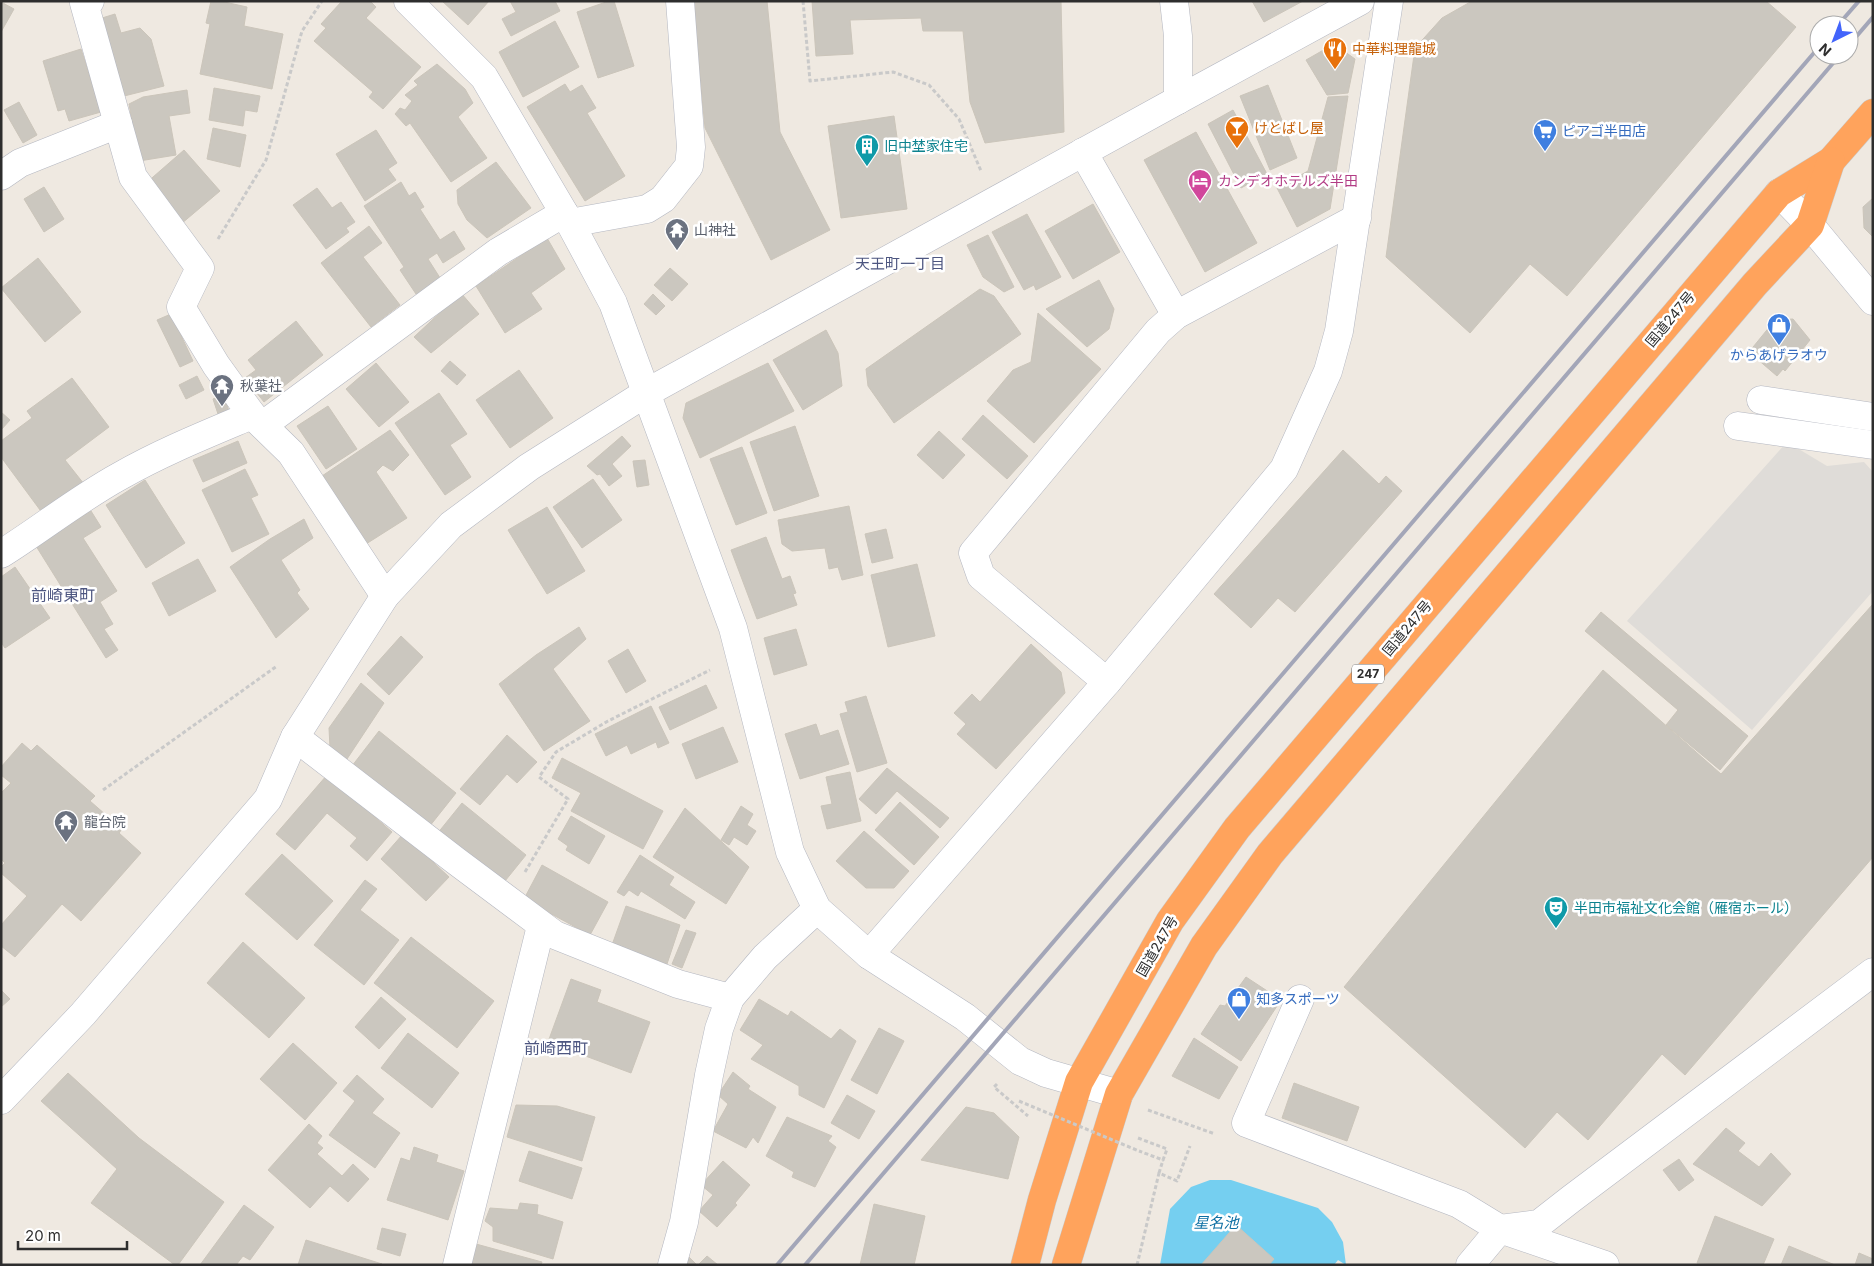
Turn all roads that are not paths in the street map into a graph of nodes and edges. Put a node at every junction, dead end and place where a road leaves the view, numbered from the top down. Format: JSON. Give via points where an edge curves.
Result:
{"nodes":[{"id":1,"x":90,"y":1,"type":"edge"},
{"id":2,"x":408,"y":1,"type":"edge"},
{"id":3,"x":680,"y":1,"type":"edge"},
{"id":4,"x":1174,"y":1,"type":"edge"},
{"id":5,"x":1360,"y":1,"type":"edge"},
{"id":6,"x":1389,"y":1,"type":"edge"},
{"id":7,"x":1178,"y":100,"type":"junction"},
{"id":8,"x":1873,"y":113,"type":"edge"},
{"id":9,"x":118,"y":124,"type":"junction"},
{"id":10,"x":1083,"y":152,"type":"junction"},
{"id":11,"x":1831,"y":161,"type":"junction"},
{"id":12,"x":1,"y":176,"type":"edge"},
{"id":13,"x":1779,"y":193,"type":"junction"},
{"id":14,"x":567,"y":218,"type":"junction"},
{"id":15,"x":1357,"y":218,"type":"junction"},
{"id":16,"x":1810,"y":225,"type":"junction"},
{"id":17,"x":1873,"y":301,"type":"edge"},
{"id":18,"x":1176,"y":315,"type":"junction"},
{"id":19,"x":646,"y":393,"type":"junction"},
{"id":20,"x":1761,"y":400,"type":"dead end"},
{"id":21,"x":1873,"y":417,"type":"edge"},
{"id":22,"x":257,"y":420,"type":"junction"},
{"id":23,"x":1738,"y":426,"type":"dead end"},
{"id":24,"x":1873,"y":445,"type":"edge"},
{"id":25,"x":1,"y":554,"type":"edge"},
{"id":26,"x":385,"y":596,"type":"junction"},
{"id":27,"x":1107,"y":682,"type":"junction"},
{"id":28,"x":295,"y":737,"type":"junction"},
{"id":29,"x":817,"y":909,"type":"junction"},
{"id":30,"x":541,"y":926,"type":"junction"},
{"id":31,"x":870,"y":955,"type":"junction"},
{"id":32,"x":1873,"y":972,"type":"edge"},
{"id":33,"x":730,"y":998,"type":"junction"},
{"id":34,"x":1300,"y":999,"type":"dead end"},
{"id":35,"x":1079,"y":1082,"type":"junction"},
{"id":36,"x":1119,"y":1094,"type":"junction"},
{"id":37,"x":1,"y":1100,"type":"edge"},
{"id":38,"x":1500,"y":1229,"type":"junction"},
{"id":39,"x":1472,"y":1263,"type":"edge"},
{"id":40,"x":456,"y":1265,"type":"edge"},
{"id":41,"x":672,"y":1265,"type":"edge"},
{"id":42,"x":1024,"y":1265,"type":"edge"},
{"id":43,"x":1066,"y":1265,"type":"edge"},
{"id":44,"x":1605,"y":1265,"type":"edge"}],
"edges":[{"from":1,"to":9,"type":"street","via":[[84,3]]},
{"from":2,"to":14,"type":"street","via":[[484,77]]},
{"from":3,"to":14,"type":"street","via":[[691,148],[689,166],[663,199],[646,209]]},
{"from":4,"to":7,"type":"street","via":[[1178,36]]},
{"from":5,"to":7,"type":"street"},
{"from":6,"to":15,"type":"street"},
{"from":7,"to":10,"type":"street"},
{"from":8,"to":11,"type":"highway","name":"国道247号","number":"247"},
{"from":9,"to":12,"type":"street","via":[[20,163]]},
{"from":9,"to":22,"type":"street","via":[[133,177],[200,268],[181,307],[216,365]]},
{"from":10,"to":18,"type":"street"},
{"from":10,"to":19,"type":"street"},
{"from":11,"to":13,"type":"highway","name":"国道247号","number":"247"},
{"from":11,"to":16,"type":"highway","name":"国道247号","number":"247"},
{"from":13,"to":16,"type":"street"},
{"from":13,"to":35,"type":"highway","name":"国道247号","number":"247","via":[[1237,828],[1170,921]]},
{"from":14,"to":19,"type":"street","via":[[613,303]]},
{"from":14,"to":22,"type":"street","via":[[498,252]]},
{"from":15,"to":18,"type":"street"},
{"from":15,"to":27,"type":"street","via":[[1339,331],[1328,371],[1284,469]]},
{"from":16,"to":17,"type":"street"},
{"from":16,"to":36,"type":"highway","name":"国道247号","number":"247","via":[[1755,284],[1270,854],[1204,946]]},
{"from":18,"to":27,"type":"street","via":[[1158,331],[973,553],[981,576]]},
{"from":19,"to":26,"type":"street","via":[[529,467],[451,525]]},
{"from":19,"to":29,"type":"street","via":[[727,610],[790,852]]},
{"from":20,"to":21,"type":"street"},
{"from":22,"to":25,"type":"street","via":[[155,457],[90,494]]},
{"from":22,"to":26,"type":"street","via":[[291,452]]},
{"from":23,"to":24,"type":"street"},
{"from":26,"to":28,"type":"street"},
{"from":27,"to":31,"type":"street"},
{"from":28,"to":30,"type":"street"},
{"from":28,"to":37,"type":"street","via":[[268,799],[82,1014]]},
{"from":29,"to":31,"type":"street"},
{"from":29,"to":33,"type":"street","via":[[765,957]]},
{"from":30,"to":33,"type":"street","via":[[555,935],[678,984]]},
{"from":30,"to":40,"type":"street"},
{"from":31,"to":35,"type":"street","via":[[965,1017],[1020,1061],[1046,1073]]},
{"from":32,"to":38,"type":"street","via":[[1539,1224]]},
{"from":33,"to":41,"type":"street","via":[[709,1075],[684,1222]]},
{"from":34,"to":38,"type":"street","via":[[1246,1123],[1459,1204]]},
{"from":35,"to":36,"type":"street"},
{"from":35,"to":42,"type":"highway","name":"国道247号","number":"247"},
{"from":36,"to":43,"type":"highway","name":"国道247号","number":"247"},
{"from":38,"to":39,"type":"street"},
{"from":38,"to":44,"type":"street"}]}
